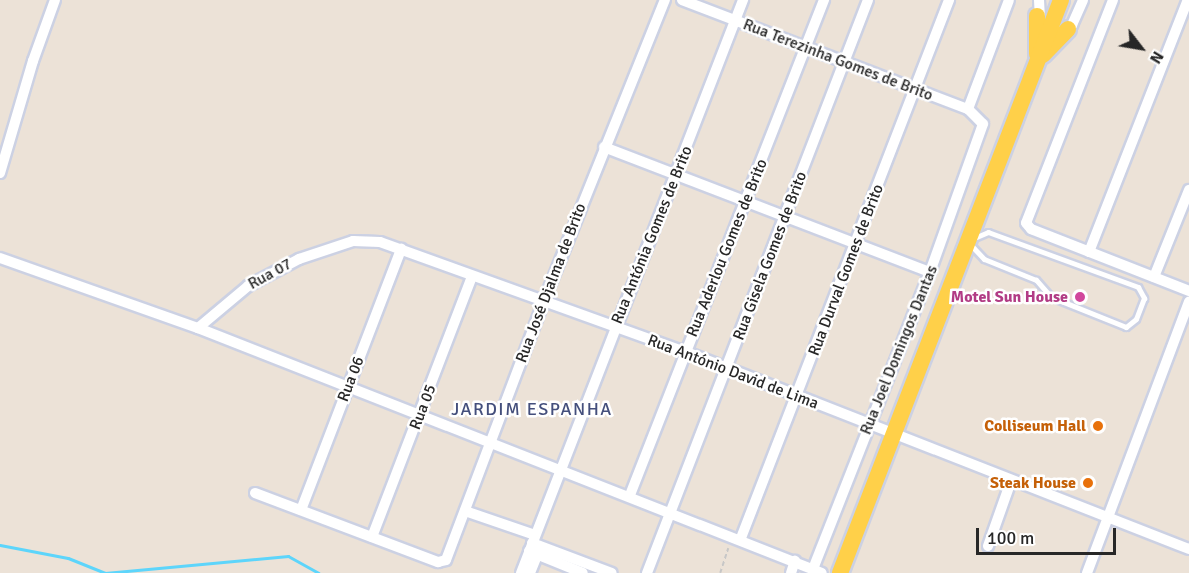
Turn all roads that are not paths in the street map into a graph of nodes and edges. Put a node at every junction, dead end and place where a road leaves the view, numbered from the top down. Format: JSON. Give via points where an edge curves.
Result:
{"nodes":[{"id":1,"x":55,"y":0,"type":"edge"},
{"id":2,"x":665,"y":0,"type":"edge"},
{"id":3,"x":682,"y":0,"type":"edge"},
{"id":4,"x":743,"y":0,"type":"edge"},
{"id":5,"x":824,"y":0,"type":"edge"},
{"id":6,"x":868,"y":0,"type":"edge"},
{"id":7,"x":949,"y":0,"type":"edge"},
{"id":8,"x":1009,"y":0,"type":"edge"},
{"id":9,"x":1061,"y":0,"type":"edge"},
{"id":10,"x":1083,"y":0,"type":"edge"},
{"id":11,"x":1113,"y":0,"type":"edge"},
{"id":12,"x":1188,"y":0,"type":"edge"},
{"id":13,"x":1038,"y":8,"type":"edge"},
{"id":14,"x":735,"y":21,"type":"junction"},
{"id":15,"x":1068,"y":29,"type":"junction"},
{"id":16,"x":1050,"y":30,"type":"junction"},
{"id":17,"x":806,"y":47,"type":"junction"},
{"id":18,"x":844,"y":62,"type":"junction"},
{"id":19,"x":1038,"y":62,"type":"junction"},
{"id":20,"x":916,"y":90,"type":"junction"},
{"id":21,"x":968,"y":109,"type":"junction"},
{"id":22,"x":604,"y":147,"type":"junction"},
{"id":23,"x":0,"y":173,"type":"edge"},
{"id":24,"x":677,"y":174,"type":"junction"},
{"id":25,"x":1189,"y":190,"type":"edge"},
{"id":26,"x":747,"y":200,"type":"junction"},
{"id":27,"x":786,"y":215,"type":"junction"},
{"id":28,"x":353,"y":241,"type":"joint"},
{"id":29,"x":967,"y":241,"type":"junction"},
{"id":30,"x":856,"y":242,"type":"junction"},
{"id":31,"x":401,"y":249,"type":"junction"},
{"id":32,"x":1089,"y":252,"type":"junction"},
{"id":33,"x":0,"y":258,"type":"edge"},
{"id":34,"x":930,"y":272,"type":"junction"},
{"id":35,"x":472,"y":277,"type":"junction"},
{"id":36,"x":1154,"y":278,"type":"junction"},
{"id":37,"x":1189,"y":291,"type":"edge"},
{"id":38,"x":1189,"y":301,"type":"edge"},
{"id":39,"x":543,"y":303,"type":"junction"},
{"id":40,"x":616,"y":327,"type":"junction"},
{"id":41,"x":198,"y":328,"type":"junction"},
{"id":42,"x":686,"y":352,"type":"junction"},
{"id":43,"x":726,"y":369,"type":"junction"},
{"id":44,"x":348,"y":386,"type":"junction"},
{"id":45,"x":797,"y":397,"type":"junction"},
{"id":46,"x":420,"y":415,"type":"junction"},
{"id":47,"x":869,"y":426,"type":"junction"},
{"id":48,"x":892,"y":435,"type":"junction"},
{"id":49,"x":490,"y":443,"type":"junction"},
{"id":50,"x":560,"y":469,"type":"junction"},
{"id":51,"x":1011,"y":481,"type":"junction"},
{"id":52,"x":255,"y":493,"type":"dead end"},
{"id":53,"x":630,"y":495,"type":"junction"},
{"id":54,"x":302,"y":510,"type":"junction"},
{"id":55,"x":670,"y":510,"type":"junction"},
{"id":56,"x":465,"y":511,"type":"junction"},
{"id":57,"x":1108,"y":519,"type":"junction"},
{"id":58,"x":372,"y":537,"type":"junction"},
{"id":59,"x":737,"y":537,"type":"junction"},
{"id":60,"x":535,"y":546,"type":"junction"},
{"id":61,"x":988,"y":546,"type":"dead end"},
{"id":62,"x":1189,"y":549,"type":"edge"},
{"id":63,"x":795,"y":561,"type":"junction"},
{"id":64,"x":817,"y":571,"type":"edge"},
{"id":65,"x":521,"y":573,"type":"edge"},
{"id":66,"x":530,"y":573,"type":"edge"},
{"id":67,"x":583,"y":573,"type":"edge"},
{"id":68,"x":612,"y":573,"type":"edge"},
{"id":69,"x":647,"y":573,"type":"edge"},
{"id":70,"x":790,"y":573,"type":"edge"},
{"id":71,"x":840,"y":573,"type":"edge"},
{"id":72,"x":1087,"y":573,"type":"edge"}],
"edges":[{"from":1,"to":23,"type":"street"},
{"from":2,"to":22,"type":"street","name":"Rua José Djalma de Brito"},
{"from":3,"to":14,"type":"street","name":"Rua Terezinha Gomes de Brito"},
{"from":4,"to":14,"type":"street","name":"Rua Antónia Gomes de Brito"},
{"from":5,"to":17,"type":"street","name":"Rua Aderlou Gomes de Brito"},
{"from":6,"to":18,"type":"street","name":"Rua Gisela Gomes de Brito"},
{"from":7,"to":20,"type":"street","name":"Rua Durval Gomes de Brito"},
{"from":8,"to":21,"type":"street"},
{"from":9,"to":16,"type":"main road"},
{"from":10,"to":15,"type":"street"},
{"from":11,"to":32,"type":"street","via":[[1027,218],[1031,230]]},
{"from":12,"to":32,"type":"street"},
{"from":13,"to":16,"type":"street"},
{"from":13,"to":19,"type":"main road"},
{"from":14,"to":17,"type":"street","name":"Rua Terezinha Gomes de Brito"},
{"from":14,"to":24,"type":"street","name":"Rua Antónia Gomes de Brito"},
{"from":15,"to":16,"type":"street"},
{"from":15,"to":19,"type":"main road"},
{"from":16,"to":19,"type":"main road"},
{"from":17,"to":18,"type":"street","name":"Rua Terezinha Gomes de Brito"},
{"from":17,"to":26,"type":"street","name":"Rua Aderlou Gomes de Brito"},
{"from":18,"to":20,"type":"street","name":"Rua Terezinha Gomes de Brito"},
{"from":18,"to":27,"type":"street","name":"Rua Gisela Gomes de Brito"},
{"from":19,"to":29,"type":"main road"},
{"from":20,"to":21,"type":"street","name":"Rua Terezinha Gomes de Brito"},
{"from":20,"to":30,"type":"street","name":"Rua Durval Gomes de Brito"},
{"from":21,"to":34,"type":"street","name":"Rua Joel Domingos Dantas","via":[[980,118],[983,131]]},
{"from":22,"to":24,"type":"street"},
{"from":22,"to":39,"type":"street","name":"Rua José Djalma de Brito"},
{"from":24,"to":26,"type":"street"},
{"from":24,"to":40,"type":"street","name":"Rua Antónia Gomes de Brito"},
{"from":25,"to":36,"type":"street"},
{"from":26,"to":27,"type":"street"},
{"from":26,"to":42,"type":"street","name":"Rua Aderlou Gomes de Brito"},
{"from":27,"to":30,"type":"street"},
{"from":27,"to":43,"type":"street","name":"Rua Gisela Gomes de Brito"},
{"from":28,"to":31,"type":"street","name":"Rua António David de Lima","via":[[380,242]]},
{"from":28,"to":41,"type":"street","name":"Rua 07","via":[[275,270],[248,285]]},
{"from":29,"to":29,"type":"lane","via":[[984,259],[1036,280],[1051,297],[1126,327],[1136,319],[1144,294],[1137,287],[992,233]]},
{"from":29,"to":48,"type":"main road"},
{"from":30,"to":34,"type":"street"},
{"from":30,"to":45,"type":"street","name":"Rua Durval Gomes de Brito"},
{"from":31,"to":35,"type":"street","name":"Rua António David de Lima"},
{"from":31,"to":44,"type":"street","name":"Rua 06"},
{"from":32,"to":36,"type":"street"},
{"from":33,"to":41,"type":"street"},
{"from":34,"to":47,"type":"street","name":"Rua Joel Domingos Dantas"},
{"from":35,"to":39,"type":"street","name":"Rua António David de Lima"},
{"from":35,"to":46,"type":"street","name":"Rua 05"},
{"from":36,"to":37,"type":"street"},
{"from":38,"to":57,"type":"street"},
{"from":39,"to":40,"type":"street","name":"Rua António David de Lima"},
{"from":39,"to":49,"type":"street","name":"Rua José Djalma de Brito"},
{"from":40,"to":42,"type":"street","name":"Rua António David de Lima"},
{"from":40,"to":50,"type":"street","name":"Rua Antónia Gomes de Brito"},
{"from":41,"to":44,"type":"street"},
{"from":42,"to":43,"type":"street","name":"Rua António David de Lima"},
{"from":42,"to":53,"type":"street","name":"Rua Aderlou Gomes de Brito"},
{"from":43,"to":45,"type":"street","name":"Rua António David de Lima"},
{"from":43,"to":55,"type":"street","name":"Rua Gisela Gomes de Brito"},
{"from":44,"to":46,"type":"street"},
{"from":44,"to":54,"type":"street","name":"Rua 06"},
{"from":45,"to":47,"type":"street","name":"Rua António David de Lima"},
{"from":45,"to":59,"type":"street","name":"Rua Durval Gomes de Brito"},
{"from":46,"to":49,"type":"street"},
{"from":46,"to":58,"type":"street","name":"Rua 05"},
{"from":47,"to":48,"type":"street","name":"Rua António David de Lima"},
{"from":47,"to":64,"type":"street","name":"Rua Joel Domingos Dantas"},
{"from":48,"to":51,"type":"street","name":"Rua António David de Lima"},
{"from":48,"to":71,"type":"main road"},
{"from":49,"to":50,"type":"street"},
{"from":49,"to":56,"type":"street","name":"Rua José Djalma de Brito"},
{"from":50,"to":53,"type":"street"},
{"from":50,"to":60,"type":"street","name":"Rua Antónia Gomes de Brito"},
{"from":51,"to":57,"type":"street","name":"Rua António David de Lima"},
{"from":51,"to":61,"type":"street"},
{"from":52,"to":54,"type":"street"},
{"from":53,"to":55,"type":"street"},
{"from":54,"to":58,"type":"street"},
{"from":55,"to":59,"type":"street"},
{"from":55,"to":69,"type":"street","name":"Rua Gisela Gomes de Brito"},
{"from":56,"to":58,"type":"street","name":"Rua José Djalma de Brito","via":[[447,557],[438,562]]},
{"from":56,"to":60,"type":"street"},
{"from":57,"to":62,"type":"street","name":"Rua António David de Lima"},
{"from":57,"to":72,"type":"street"},
{"from":59,"to":63,"type":"street"},
{"from":60,"to":65,"type":"street"},
{"from":60,"to":66,"type":"street"},
{"from":60,"to":67,"type":"street"},
{"from":60,"to":68,"type":"street"},
{"from":63,"to":64,"type":"street"},
{"from":63,"to":70,"type":"street"}]}
